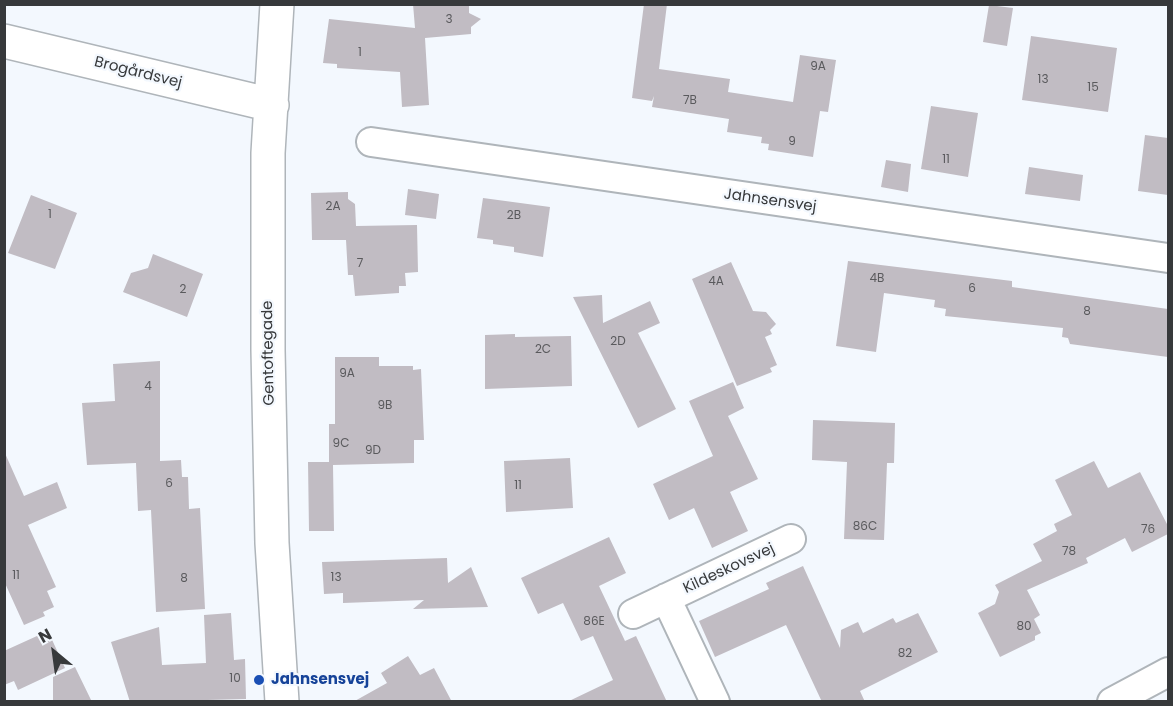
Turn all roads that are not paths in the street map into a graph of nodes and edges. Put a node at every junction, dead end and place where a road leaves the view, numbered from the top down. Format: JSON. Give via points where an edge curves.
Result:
{"nodes":[{"id":1,"x":277,"y":4,"type":"edge"},
{"id":2,"x":4,"y":41,"type":"edge"},
{"id":3,"x":272,"y":105,"type":"junction"},
{"id":4,"x":371,"y":142,"type":"dead end"},
{"id":5,"x":1168,"y":258,"type":"edge"},
{"id":6,"x":791,"y":539,"type":"dead end"},
{"id":7,"x":666,"y":598,"type":"junction"},
{"id":8,"x":633,"y":614,"type":"dead end"},
{"id":9,"x":1168,"y":672,"type":"edge"},
{"id":10,"x":282,"y":702,"type":"edge"},
{"id":11,"x":715,"y":702,"type":"edge"},
{"id":12,"x":1112,"y":702,"type":"edge"}],
"edges":[{"from":1,"to":3,"type":"street","name":"Gentoftegade"},
{"from":2,"to":3,"type":"street","name":"Brogårdsvej"},
{"from":3,"to":10,"type":"street","name":"Gentoftegade","via":[[268,153],[268,361],[272,543]]},
{"from":4,"to":5,"type":"street","name":"Jahnsensvej"},
{"from":6,"to":7,"type":"street","name":"Kildeskovsvej"},
{"from":7,"to":8,"type":"street","name":"Kildeskovsvej"},
{"from":7,"to":11,"type":"street","name":"Kildeskovsvej"},
{"from":9,"to":12,"type":"street"}]}
